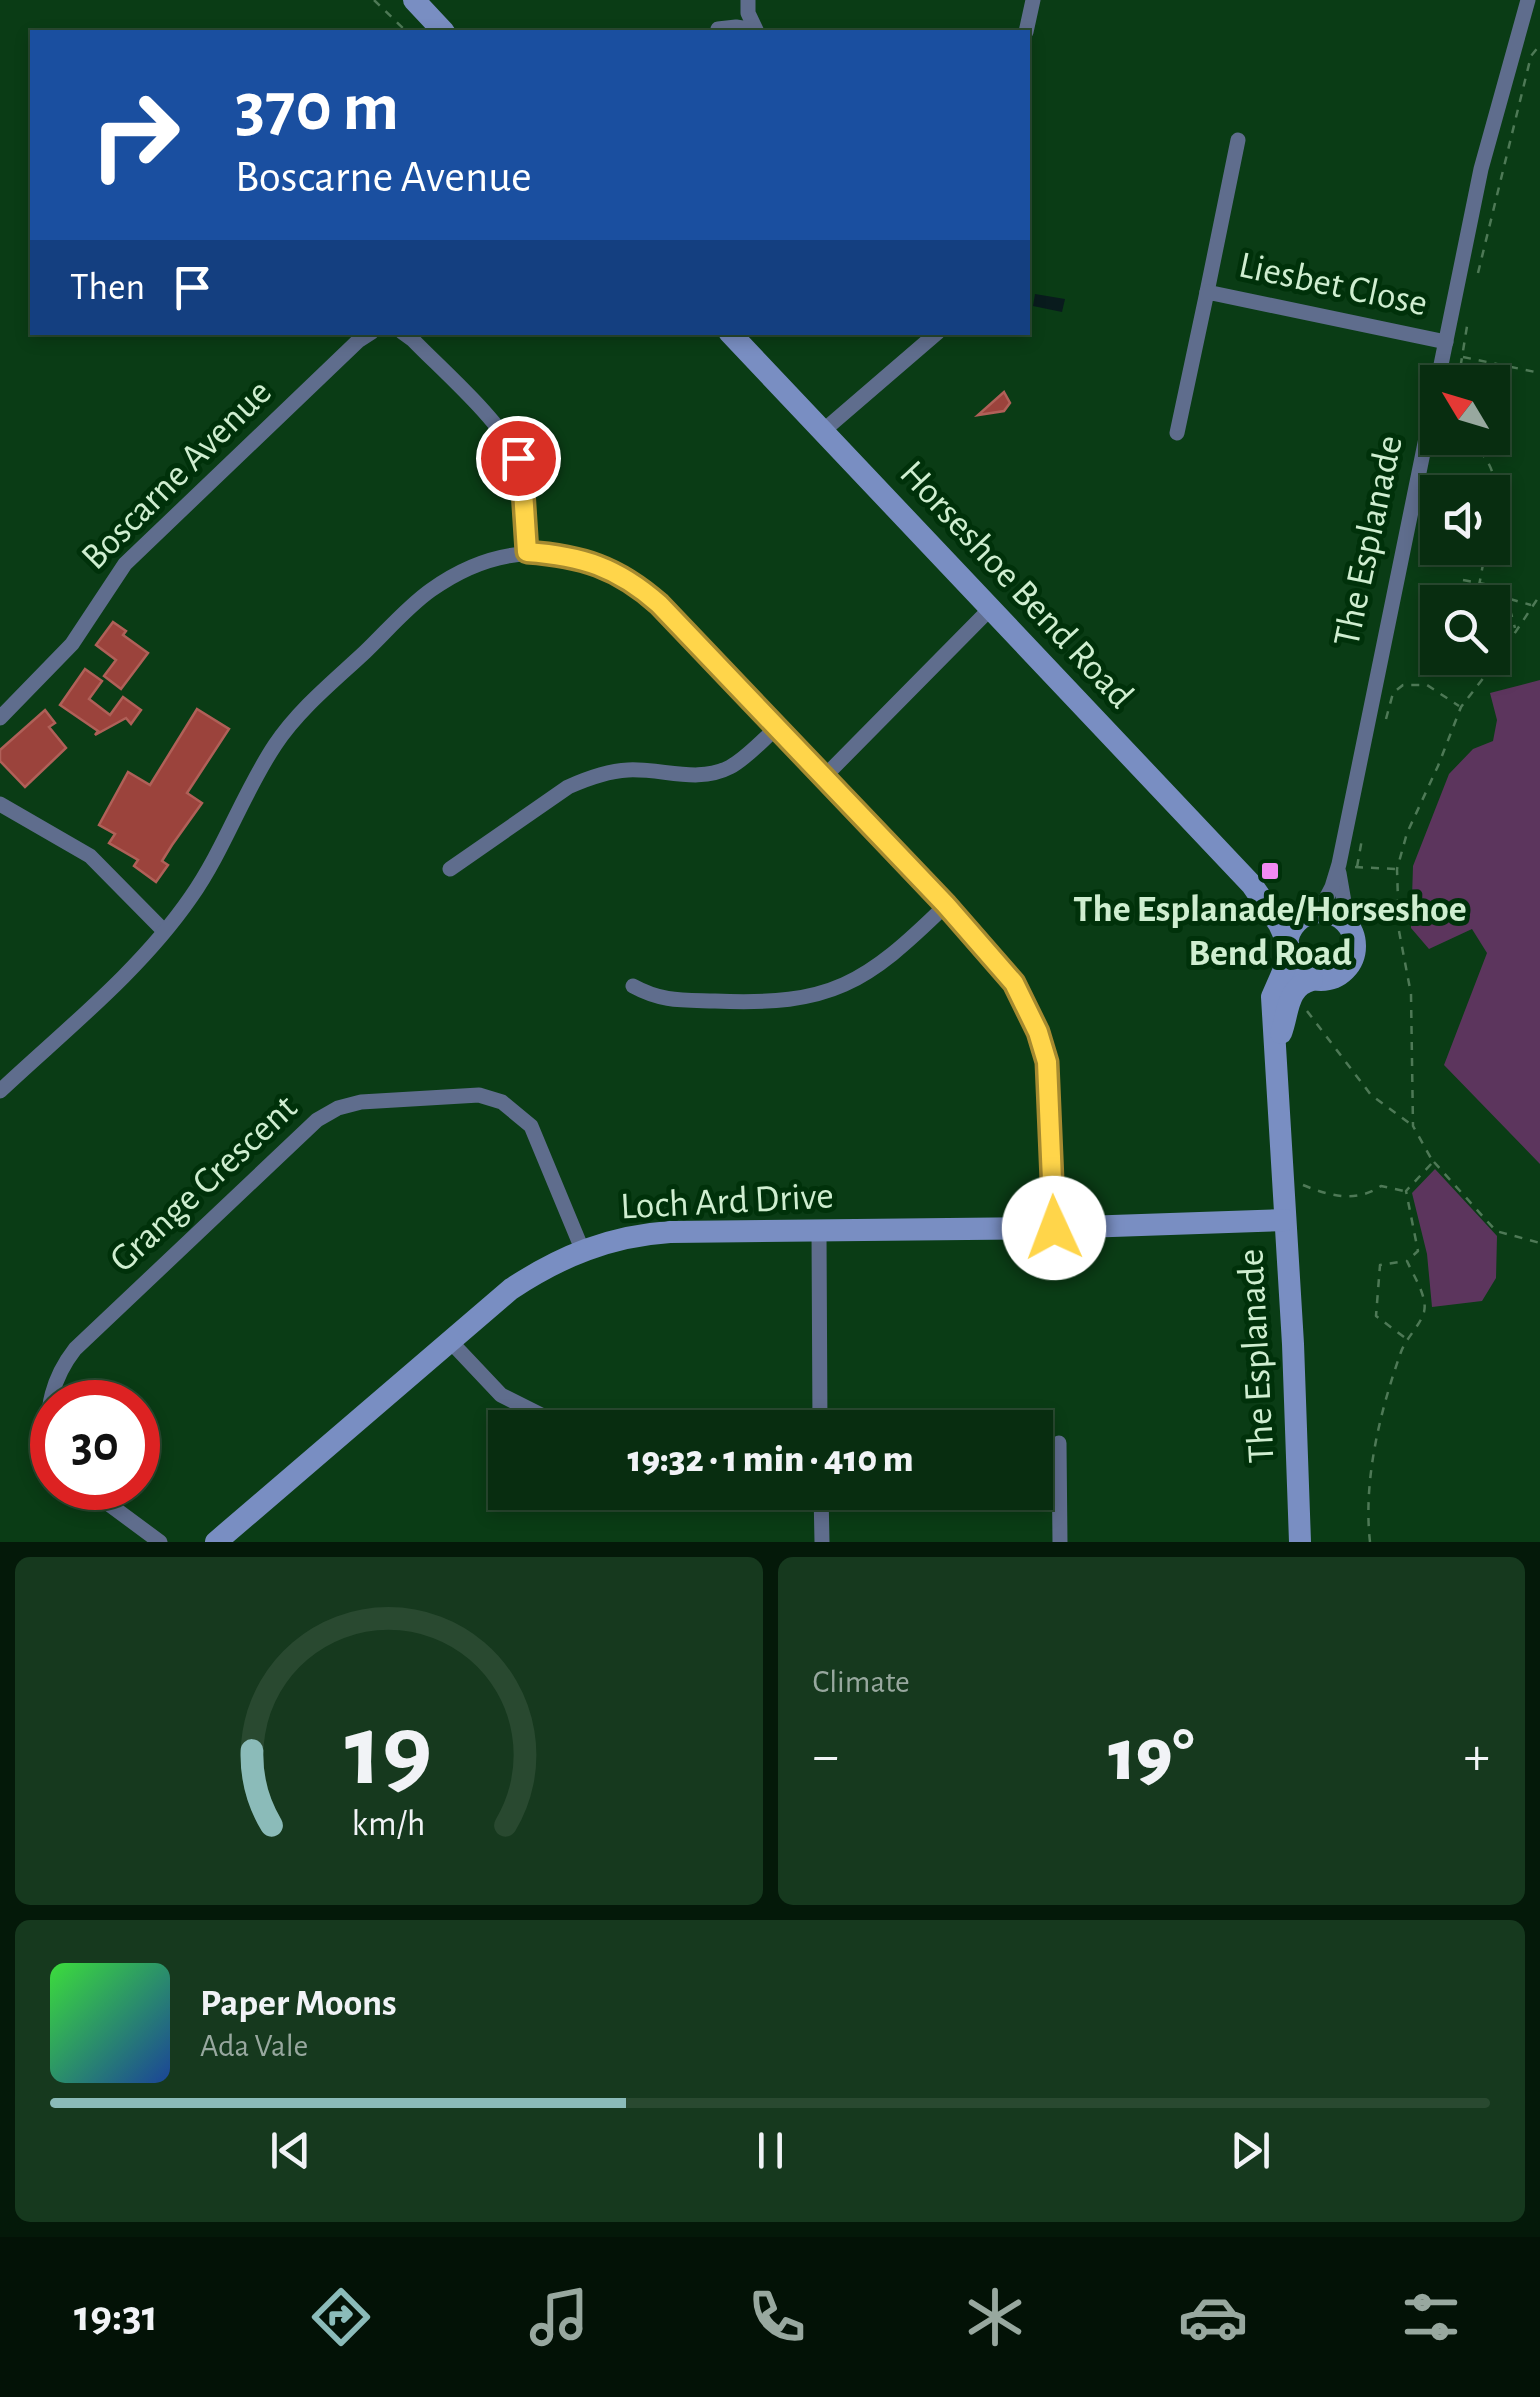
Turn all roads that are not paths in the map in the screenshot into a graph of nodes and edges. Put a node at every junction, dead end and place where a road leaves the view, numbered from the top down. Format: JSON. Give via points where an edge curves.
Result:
{"nodes":[{"id":1,"x":414,"y":0,"type":"edge"},
{"id":2,"x":748,"y":0,"type":"edge"},
{"id":3,"x":1033,"y":0,"type":"edge"},
{"id":4,"x":1528,"y":0,"type":"edge"},
{"id":5,"x":718,"y":29,"type":"dead end"},
{"id":6,"x":442,"y":30,"type":"edge"},
{"id":7,"x":751,"y":30,"type":"edge"},
{"id":8,"x":756,"y":30,"type":"edge"},
{"id":9,"x":1026,"y":30,"type":"edge"},
{"id":10,"x":1238,"y":140,"type":"dead end"},
{"id":11,"x":1207,"y":292,"type":"junction"},
{"id":12,"x":367,"y":335,"type":"edge"},
{"id":13,"x":406,"y":335,"type":"edge"},
{"id":14,"x":732,"y":335,"type":"edge"},
{"id":15,"x":935,"y":335,"type":"edge"},
{"id":16,"x":1446,"y":342,"type":"junction"},
{"id":17,"x":823,"y":432,"type":"junction"},
{"id":18,"x":1177,"y":433,"type":"dead end"},
{"id":19,"x":527,"y":552,"type":"junction"},
{"id":20,"x":989,"y":610,"type":"junction"},
{"id":21,"x":0,"y":718,"type":"edge"},
{"id":22,"x":778,"y":727,"type":"junction"},
{"id":23,"x":825,"y":776,"type":"junction"},
{"id":24,"x":0,"y":804,"type":"edge"},
{"id":25,"x":1339,"y":864,"type":"junction"},
{"id":26,"x":450,"y":869,"type":"dead end"},
{"id":27,"x":1252,"y":886,"type":"junction"},
{"id":28,"x":946,"y":905,"type":"junction"},
{"id":29,"x":1310,"y":915,"type":"junction"},
{"id":30,"x":1348,"y":925,"type":"junction"},
{"id":31,"x":164,"y":931,"type":"junction"},
{"id":32,"x":1288,"y":951,"type":"junction"},
{"id":33,"x":1312,"y":980,"type":"junction"},
{"id":34,"x":634,"y":986,"type":"dead end"},
{"id":35,"x":1276,"y":1047,"type":"junction"},
{"id":36,"x":0,"y":1091,"type":"edge"},
{"id":37,"x":1285,"y":1220,"type":"junction"},
{"id":38,"x":1054,"y":1228,"type":"junction"},
{"id":39,"x":820,"y":1232,"type":"junction"},
{"id":40,"x":582,"y":1250,"type":"junction"},
{"id":41,"x":450,"y":1341,"type":"junction"},
{"id":42,"x":57,"y":1380,"type":"edge"},
{"id":43,"x":531,"y":1410,"type":"edge"},
{"id":44,"x":820,"y":1410,"type":"edge"},
{"id":45,"x":1059,"y":1443,"type":"dead end"},
{"id":46,"x":117,"y":1510,"type":"edge"},
{"id":47,"x":821,"y":1510,"type":"edge"},
{"id":48,"x":160,"y":1542,"type":"edge"},
{"id":49,"x":216,"y":1542,"type":"edge"},
{"id":50,"x":822,"y":1542,"type":"edge"},
{"id":51,"x":1060,"y":1542,"type":"edge"},
{"id":52,"x":1300,"y":1542,"type":"edge"}],
"edges":[{"from":1,"to":6,"type":"street"},
{"from":2,"to":8,"type":"street"},
{"from":3,"to":9,"type":"street"},
{"from":4,"to":16,"type":"street","name":"The Esplanade","via":[[1481,170]]},
{"from":5,"to":7,"type":"street"},
{"from":10,"to":11,"type":"street","name":"Liesbet Close"},
{"from":11,"to":16,"type":"street","name":"Liesbet Close"},
{"from":11,"to":18,"type":"street","name":"Liesbet Close"},
{"from":12,"to":21,"type":"street","name":"Boscarne Avenue","via":[[124,564],[72,644]]},
{"from":13,"to":19,"type":"street","via":[[518,458]]},
{"from":14,"to":17,"type":"street","name":"Horseshoe Bend Road"},
{"from":15,"to":17,"type":"street"},
{"from":16,"to":25,"type":"street","name":"The Esplanade"},
{"from":17,"to":20,"type":"street","name":"Horseshoe Bend Road"},
{"from":19,"to":22,"type":"street","via":[[584,560],[636,584]]},
{"from":19,"to":31,"type":"street","via":[[480,564],[430,590],[308,706],[277,742],[193,896]]},
{"from":20,"to":23,"type":"street"},
{"from":20,"to":27,"type":"street","name":"Horseshoe Bend Road"},
{"from":22,"to":23,"type":"street"},
{"from":22,"to":26,"type":"street","via":[[729,768],[688,775],[632,770],[568,787]]},
{"from":23,"to":28,"type":"street"},
{"from":24,"to":31,"type":"street","via":[[90,856]]},
{"from":25,"to":29,"type":"street","name":"The Esplanade","via":[[1332,887]]},
{"from":25,"to":30,"type":"street","name":"The Esplanade"},
{"from":27,"to":29,"type":"street","name":"Horseshoe Bend Road"},
{"from":27,"to":32,"type":"street","name":"Horseshoe Bend Road","via":[[1279,924]]},
{"from":28,"to":34,"type":"street","via":[[875,970],[839,989],[755,1003],[656,998]]},
{"from":28,"to":38,"type":"street","via":[[1014,983],[1038,1032],[1050,1092]]},
{"from":29,"to":30,"type":"street","via":[[1336,916]]},
{"from":29,"to":32,"type":"street","via":[[1290,934]]},
{"from":30,"to":33,"type":"street","via":[[1354,940],[1350,962],[1332,978]]},
{"from":31,"to":36,"type":"street"},
{"from":32,"to":33,"type":"street"},
{"from":32,"to":35,"type":"street","name":"The Esplanade","via":[[1272,998]]},
{"from":33,"to":35,"type":"street","name":"The Esplanade","via":[[1292,994]]},
{"from":35,"to":37,"type":"street","name":"The Esplanade"},
{"from":37,"to":38,"type":"street","name":"Loch Ard Drive"},
{"from":37,"to":52,"type":"street","name":"The Esplanade"},
{"from":38,"to":39,"type":"street","name":"Loch Ard Drive"},
{"from":39,"to":40,"type":"street","name":"Loch Ard Drive","via":[[639,1234]]},
{"from":39,"to":44,"type":"street"},
{"from":40,"to":41,"type":"street","name":"Loch Ard Drive","via":[[511,1288]]},
{"from":40,"to":42,"type":"street","name":"Grange Crescent","via":[[531,1126],[502,1102],[468,1095],[361,1102],[317,1120],[75,1349]]},
{"from":41,"to":43,"type":"street","via":[[501,1395]]},
{"from":41,"to":49,"type":"street","name":"Loch Ard Drive"},
{"from":45,"to":51,"type":"street"},
{"from":46,"to":48,"type":"street"},
{"from":47,"to":50,"type":"street"}]}
